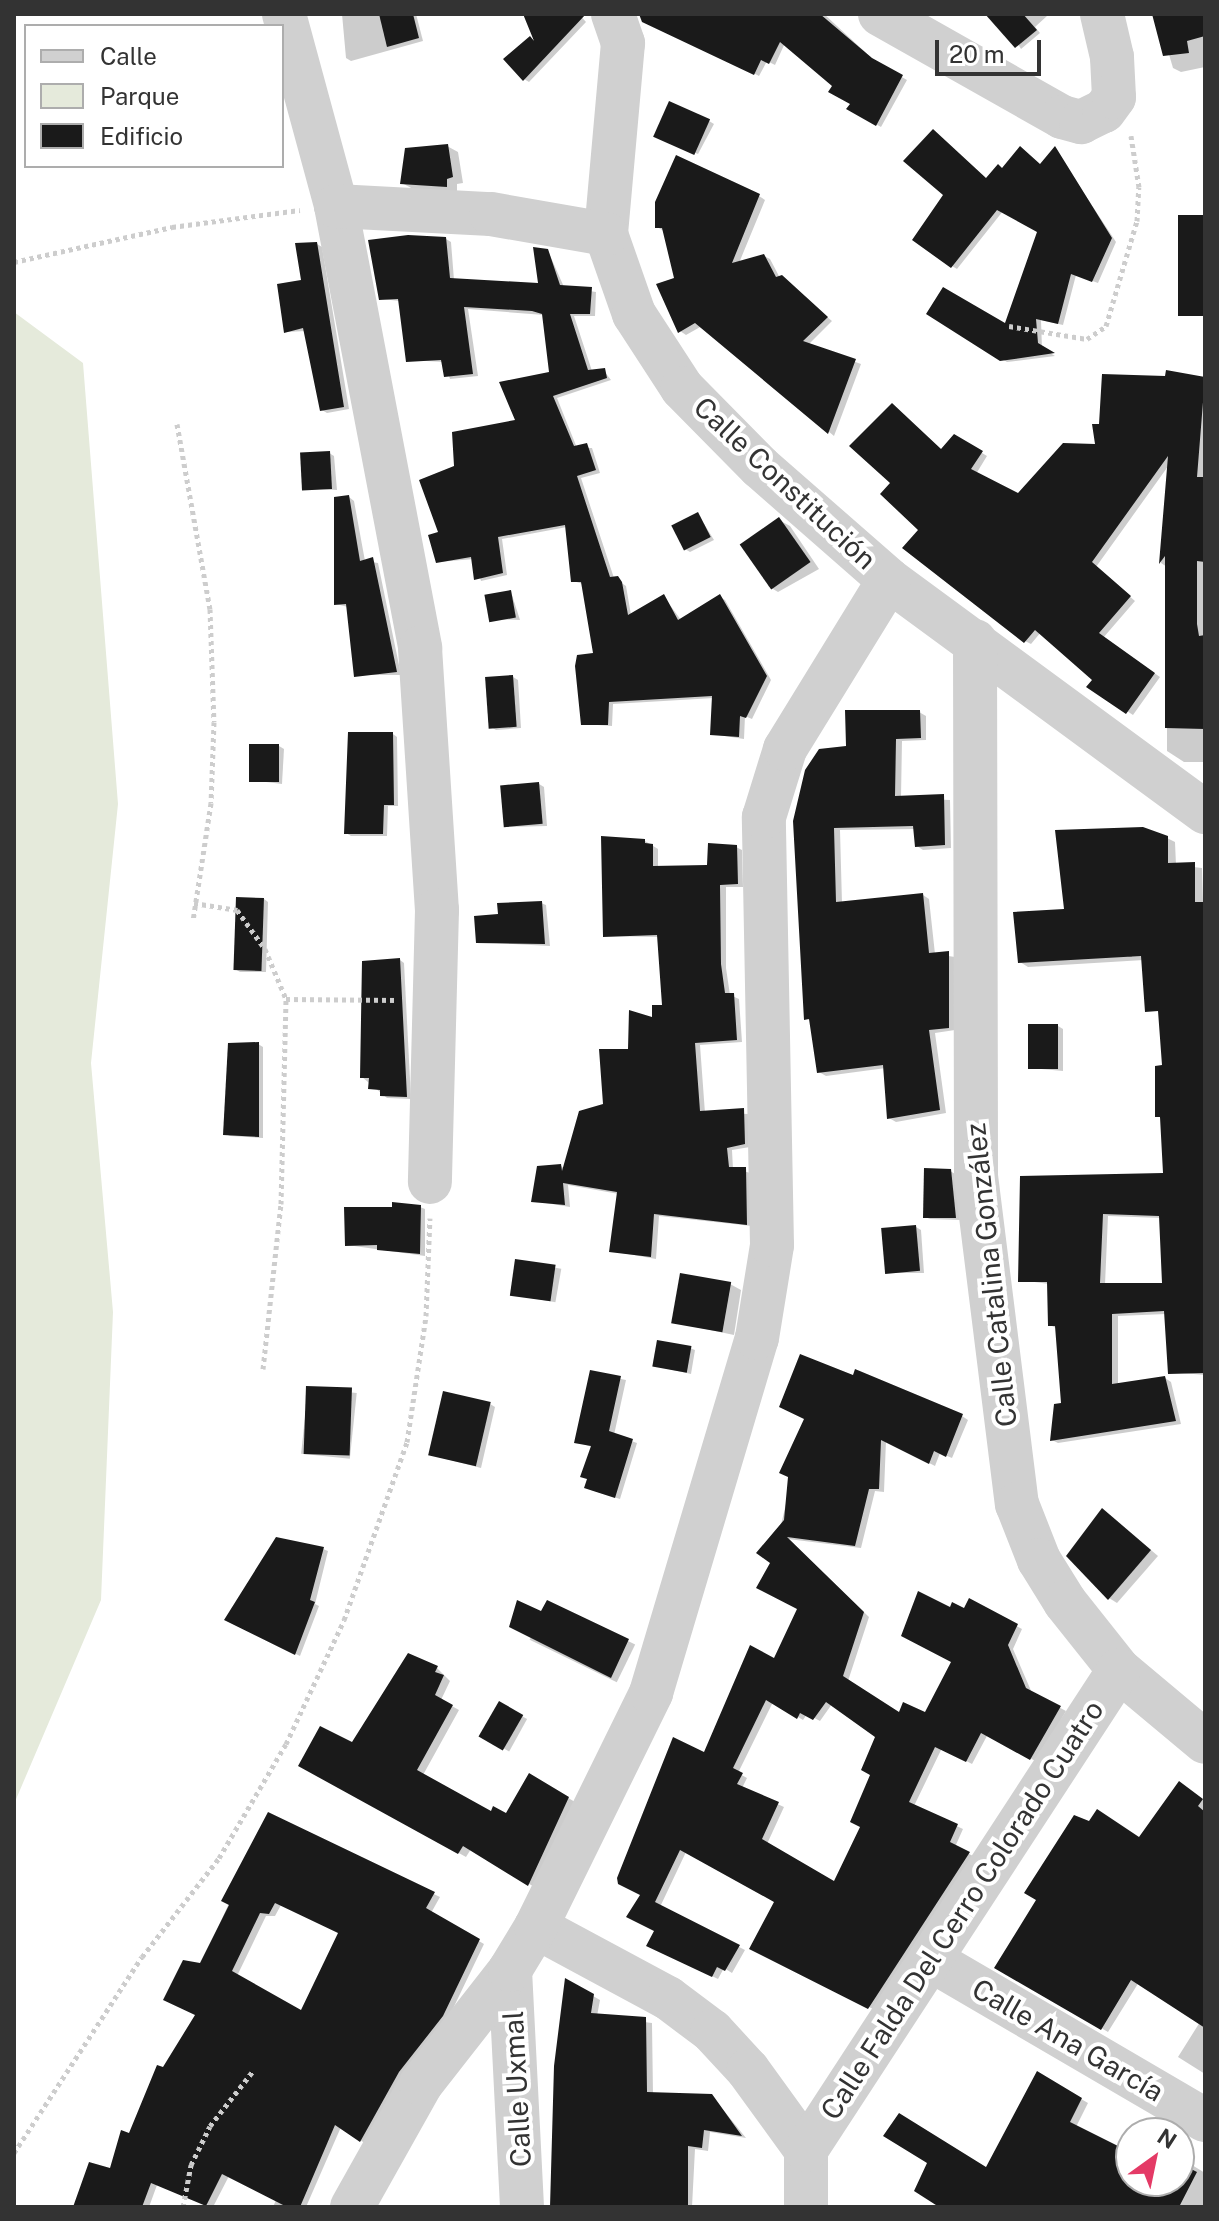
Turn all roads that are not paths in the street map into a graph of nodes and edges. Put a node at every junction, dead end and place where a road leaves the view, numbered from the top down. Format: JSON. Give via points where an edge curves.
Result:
{"nodes":[{"id":1,"x":284,"y":14,"type":"edge"},
{"id":2,"x":880,"y":14,"type":"edge"},
{"id":3,"x":1102,"y":14,"type":"edge"},
{"id":4,"x":626,"y":24,"type":"edge"},
{"id":5,"x":336,"y":206,"type":"junction"},
{"id":6,"x":606,"y":234,"type":"junction"},
{"id":7,"x":889,"y":580,"type":"junction"},
{"id":8,"x":975,"y":641,"type":"junction"},
{"id":9,"x":1205,"y":812,"type":"edge"},
{"id":10,"x":430,"y":1182,"type":"road end"},
{"id":11,"x":1119,"y":1670,"type":"junction"},
{"id":12,"x":1205,"y":1742,"type":"edge"},
{"id":13,"x":536,"y":1927,"type":"junction"},
{"id":14,"x":931,"y":1960,"type":"junction"},
{"id":15,"x":510,"y":1970,"type":"junction"},
{"id":16,"x":1205,"y":2120,"type":"edge"},
{"id":17,"x":806,"y":2150,"type":"junction"},
{"id":18,"x":352,"y":2207,"type":"edge"},
{"id":19,"x":522,"y":2207,"type":"edge"},
{"id":20,"x":806,"y":2207,"type":"edge"}],
"edges":[{"from":1,"to":5,"type":"street"},
{"from":2,"to":3,"type":"street","via":[[1062,117],[1094,119],[1114,97]]},
{"from":4,"to":6,"type":"street","name":"Calle Constitución"},
{"from":5,"to":6,"type":"street","via":[[491,214]]},
{"from":5,"to":10,"type":"street","via":[[420,648],[437,910]]},
{"from":6,"to":7,"type":"street","name":"Calle Constitución","via":[[634,314],[682,388],[760,467]]},
{"from":7,"to":8,"type":"street","name":"Calle Constitución"},
{"from":7,"to":13,"type":"street","via":[[785,749],[764,817],[772,1245],[757,1338],[651,1693]]},
{"from":8,"to":9,"type":"street","name":"Calle Constitución"},
{"from":8,"to":11,"type":"street","name":"Calle Catalina González","via":[[976,1176],[1017,1504],[1039,1560]]},
{"from":11,"to":12,"type":"street","name":"Calle Catalina González"},
{"from":11,"to":14,"type":"street","name":"Calle Falda Del Cerro Colorado Cuatro"},
{"from":13,"to":15,"type":"street"},
{"from":13,"to":17,"type":"street","via":[[668,1998],[712,2031],[748,2070]]},
{"from":14,"to":16,"type":"street","name":"Calle Ana García"},
{"from":14,"to":17,"type":"street","name":"Calle Falda Del Cerro Colorado Cuatro"},
{"from":15,"to":18,"type":"street","via":[[421,2084]]},
{"from":15,"to":19,"type":"street","name":"Calle Uxmal"},
{"from":17,"to":20,"type":"street"}]}
